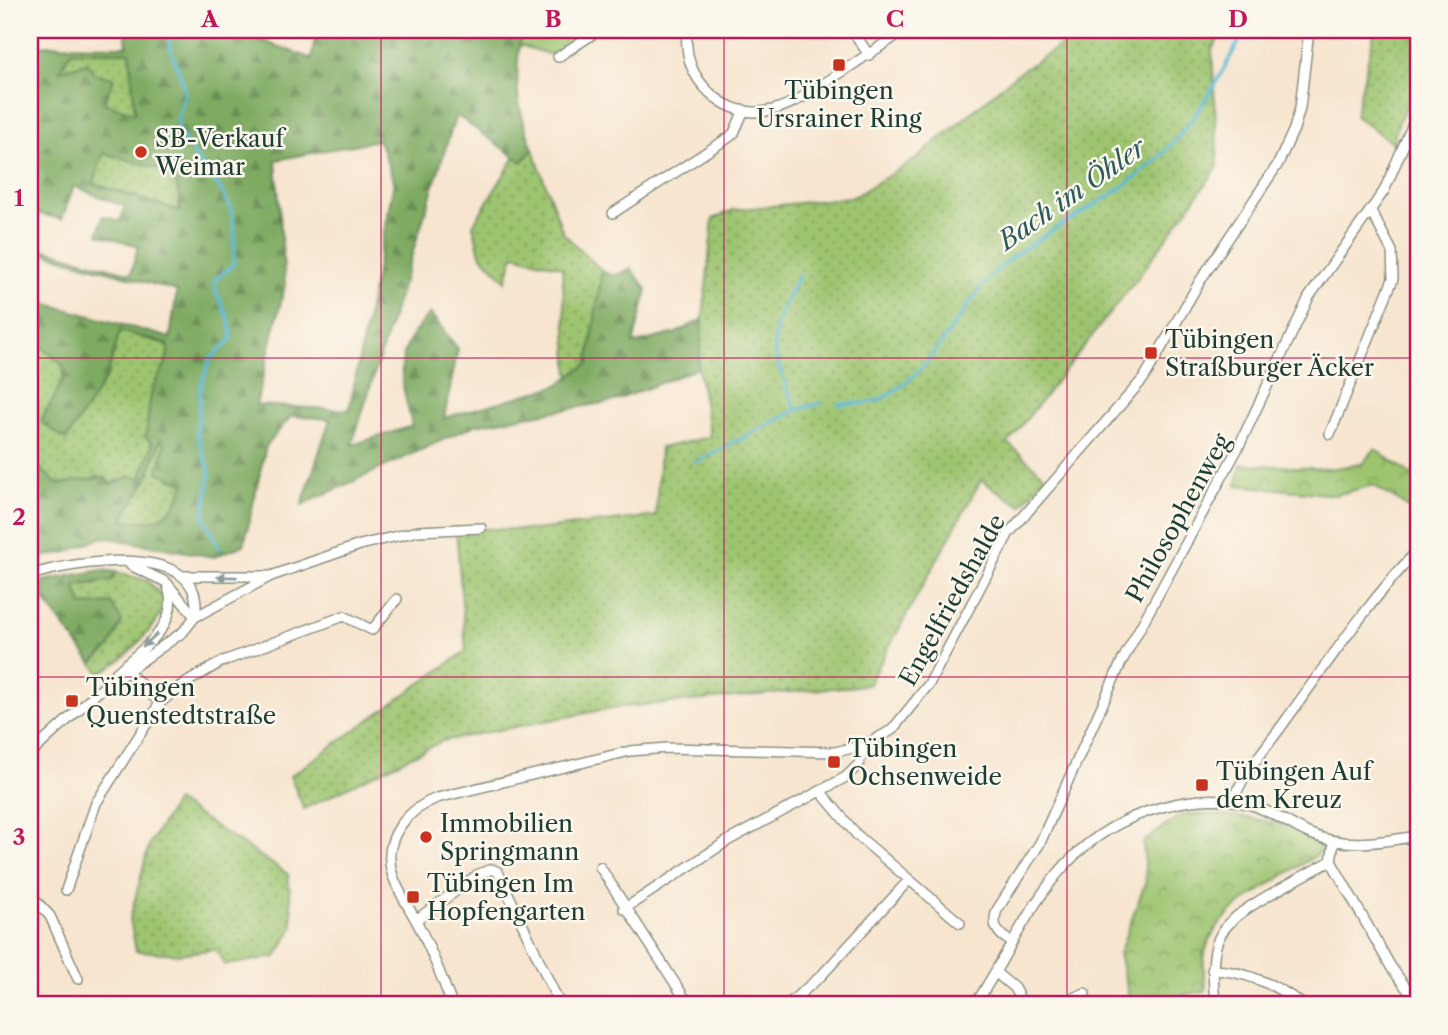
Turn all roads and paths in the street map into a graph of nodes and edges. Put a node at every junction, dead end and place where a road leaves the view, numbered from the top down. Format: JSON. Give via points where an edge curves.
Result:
{"nodes":[{"id":1,"x":598,"y":30,"type":"edge"},
{"id":2,"x":687,"y":30,"type":"edge"},
{"id":3,"x":852,"y":30,"type":"edge"},
{"id":4,"x":905,"y":30,"type":"edge"},
{"id":5,"x":1309,"y":30,"type":"edge"},
{"id":6,"x":869,"y":55,"type":"junction"},
{"id":7,"x":558,"y":57,"type":"dead end"},
{"id":8,"x":744,"y":110,"type":"junction"},
{"id":9,"x":1418,"y":112,"type":"edge"},
{"id":10,"x":1371,"y":211,"type":"junction"},
{"id":11,"x":613,"y":213,"type":"dead end"},
{"id":12,"x":1329,"y":434,"type":"dead end"},
{"id":13,"x":481,"y":528,"type":"dead end"},
{"id":14,"x":1417,"y":553,"type":"edge"},
{"id":15,"x":122,"y":563,"type":"junction"},
{"id":16,"x":30,"y":575,"type":"edge"},
{"id":17,"x":183,"y":576,"type":"junction"},
{"id":18,"x":271,"y":576,"type":"junction"},
{"id":19,"x":166,"y":582,"type":"junction"},
{"id":20,"x":397,"y":599,"type":"dead end"},
{"id":21,"x":195,"y":617,"type":"junction"},
{"id":22,"x":124,"y":669,"type":"junction"},
{"id":23,"x":160,"y":703,"type":"junction"},
{"id":24,"x":865,"y":745,"type":"junction"},
{"id":25,"x":30,"y":754,"type":"edge"},
{"id":26,"x":820,"y":791,"type":"junction"},
{"id":27,"x":1233,"y":801,"type":"junction"},
{"id":28,"x":1418,"y":836,"type":"edge"},
{"id":29,"x":1334,"y":842,"type":"junction"},
{"id":30,"x":1331,"y":861,"type":"junction"},
{"id":31,"x":600,"y":867,"type":"dead end"},
{"id":32,"x":909,"y":880,"type":"junction"},
{"id":33,"x":66,"y":890,"type":"dead end"},
{"id":34,"x":30,"y":895,"type":"edge"},
{"id":35,"x":624,"y":909,"type":"junction"},
{"id":36,"x":416,"y":920,"type":"junction"},
{"id":37,"x":960,"y":922,"type":"dead end"},
{"id":38,"x":1012,"y":942,"type":"junction"},
{"id":39,"x":1212,"y":970,"type":"junction"},
{"id":40,"x":995,"y":972,"type":"junction"},
{"id":41,"x":78,"y":979,"type":"dead end"},
{"id":42,"x":1085,"y":993,"type":"dead end"},
{"id":43,"x":1418,"y":1004,"type":"edge"},
{"id":44,"x":452,"y":1005,"type":"edge"},
{"id":45,"x":560,"y":1005,"type":"edge"},
{"id":46,"x":689,"y":1005,"type":"edge"},
{"id":47,"x":787,"y":1005,"type":"edge"},
{"id":48,"x":975,"y":1005,"type":"edge"},
{"id":49,"x":1023,"y":1005,"type":"edge"},
{"id":50,"x":1056,"y":1005,"type":"edge"},
{"id":51,"x":1214,"y":1005,"type":"edge"},
{"id":52,"x":1303,"y":1005,"type":"edge"}],
"edges":[{"from":1,"to":7,"type":"street"},
{"from":2,"to":8,"type":"street","via":[[690,66],[699,82],[724,103]]},
{"from":3,"to":6,"type":"street"},
{"from":4,"to":6,"type":"street"},
{"from":5,"to":24,"type":"street","name":"Engelfriedshalde","via":[[1300,108],[1278,164],[1200,281],[1144,378],[1009,533],[917,702],[892,730]]},
{"from":6,"to":8,"type":"street","via":[[788,106],[763,112]]},
{"from":8,"to":11,"type":"street","via":[[734,133]]},
{"from":9,"to":10,"type":"street","name":"Philosophenweg"},
{"from":10,"to":12,"type":"street","via":[[1392,251],[1394,279]]},
{"from":10,"to":38,"type":"street","name":"Philosophenweg","via":[[1309,297],[1240,446],[1122,661],[1041,843],[997,910],[998,933]]},
{"from":13,"to":18,"type":"street","via":[[393,536]]},
{"from":14,"to":27,"type":"street","via":[[1383,589],[1326,665]]},
{"from":15,"to":16,"type":"street","via":[[77,564]]},
{"from":15,"to":17,"type":"street","via":[[154,564]]},
{"from":15,"to":19,"type":"street"},
{"from":18,"to":17,"type":"street","one_way":true},
{"from":17,"to":21,"type":"street","via":[[196,598]]},
{"from":18,"to":21,"type":"street"},
{"from":19,"to":21,"type":"street"},
{"from":19,"to":22,"type":"street","one_way":true,"via":[[173,601],[167,622]]},
{"from":20,"to":23,"type":"street","via":[[372,630],[344,616],[276,639],[210,668]]},
{"from":21,"to":22,"type":"street","via":[[183,632]]},
{"from":22,"to":23,"type":"street"},
{"from":22,"to":25,"type":"street"},
{"from":23,"to":33,"type":"street","via":[[96,803]]},
{"from":24,"to":26,"type":"street","via":[[855,771]]},
{"from":24,"to":36,"type":"street","name":"Engelfriedshalde","via":[[821,753],[630,751],[425,802],[410,811],[398,828],[390,863]]},
{"from":26,"to":32,"type":"street","via":[[857,835]]},
{"from":26,"to":35,"type":"street","via":[[737,836]]},
{"from":27,"to":29,"type":"street","via":[[1256,806]]},
{"from":27,"to":38,"type":"street","via":[[1201,799],[1172,804],[1101,832],[1060,870]]},
{"from":28,"to":29,"type":"street"},
{"from":29,"to":30,"type":"street"},
{"from":30,"to":39,"type":"street","via":[[1233,916],[1220,934]]},
{"from":30,"to":43,"type":"street","via":[[1391,967]]},
{"from":31,"to":35,"type":"street"},
{"from":32,"to":37,"type":"street"},
{"from":32,"to":47,"type":"street","via":[[821,976]]},
{"from":34,"to":41,"type":"street","via":[[51,916]]},
{"from":35,"to":46,"type":"street"},
{"from":36,"to":44,"type":"street","name":"Engelfriedshalde"},
{"from":36,"to":45,"type":"street","via":[[479,874],[492,869],[498,872]]},
{"from":38,"to":40,"type":"street"},
{"from":39,"to":51,"type":"street"},
{"from":39,"to":52,"type":"street","via":[[1241,974]]},
{"from":40,"to":48,"type":"street"},
{"from":40,"to":49,"type":"street","via":[[1007,979]]},
{"from":42,"to":50,"type":"street"}]}
